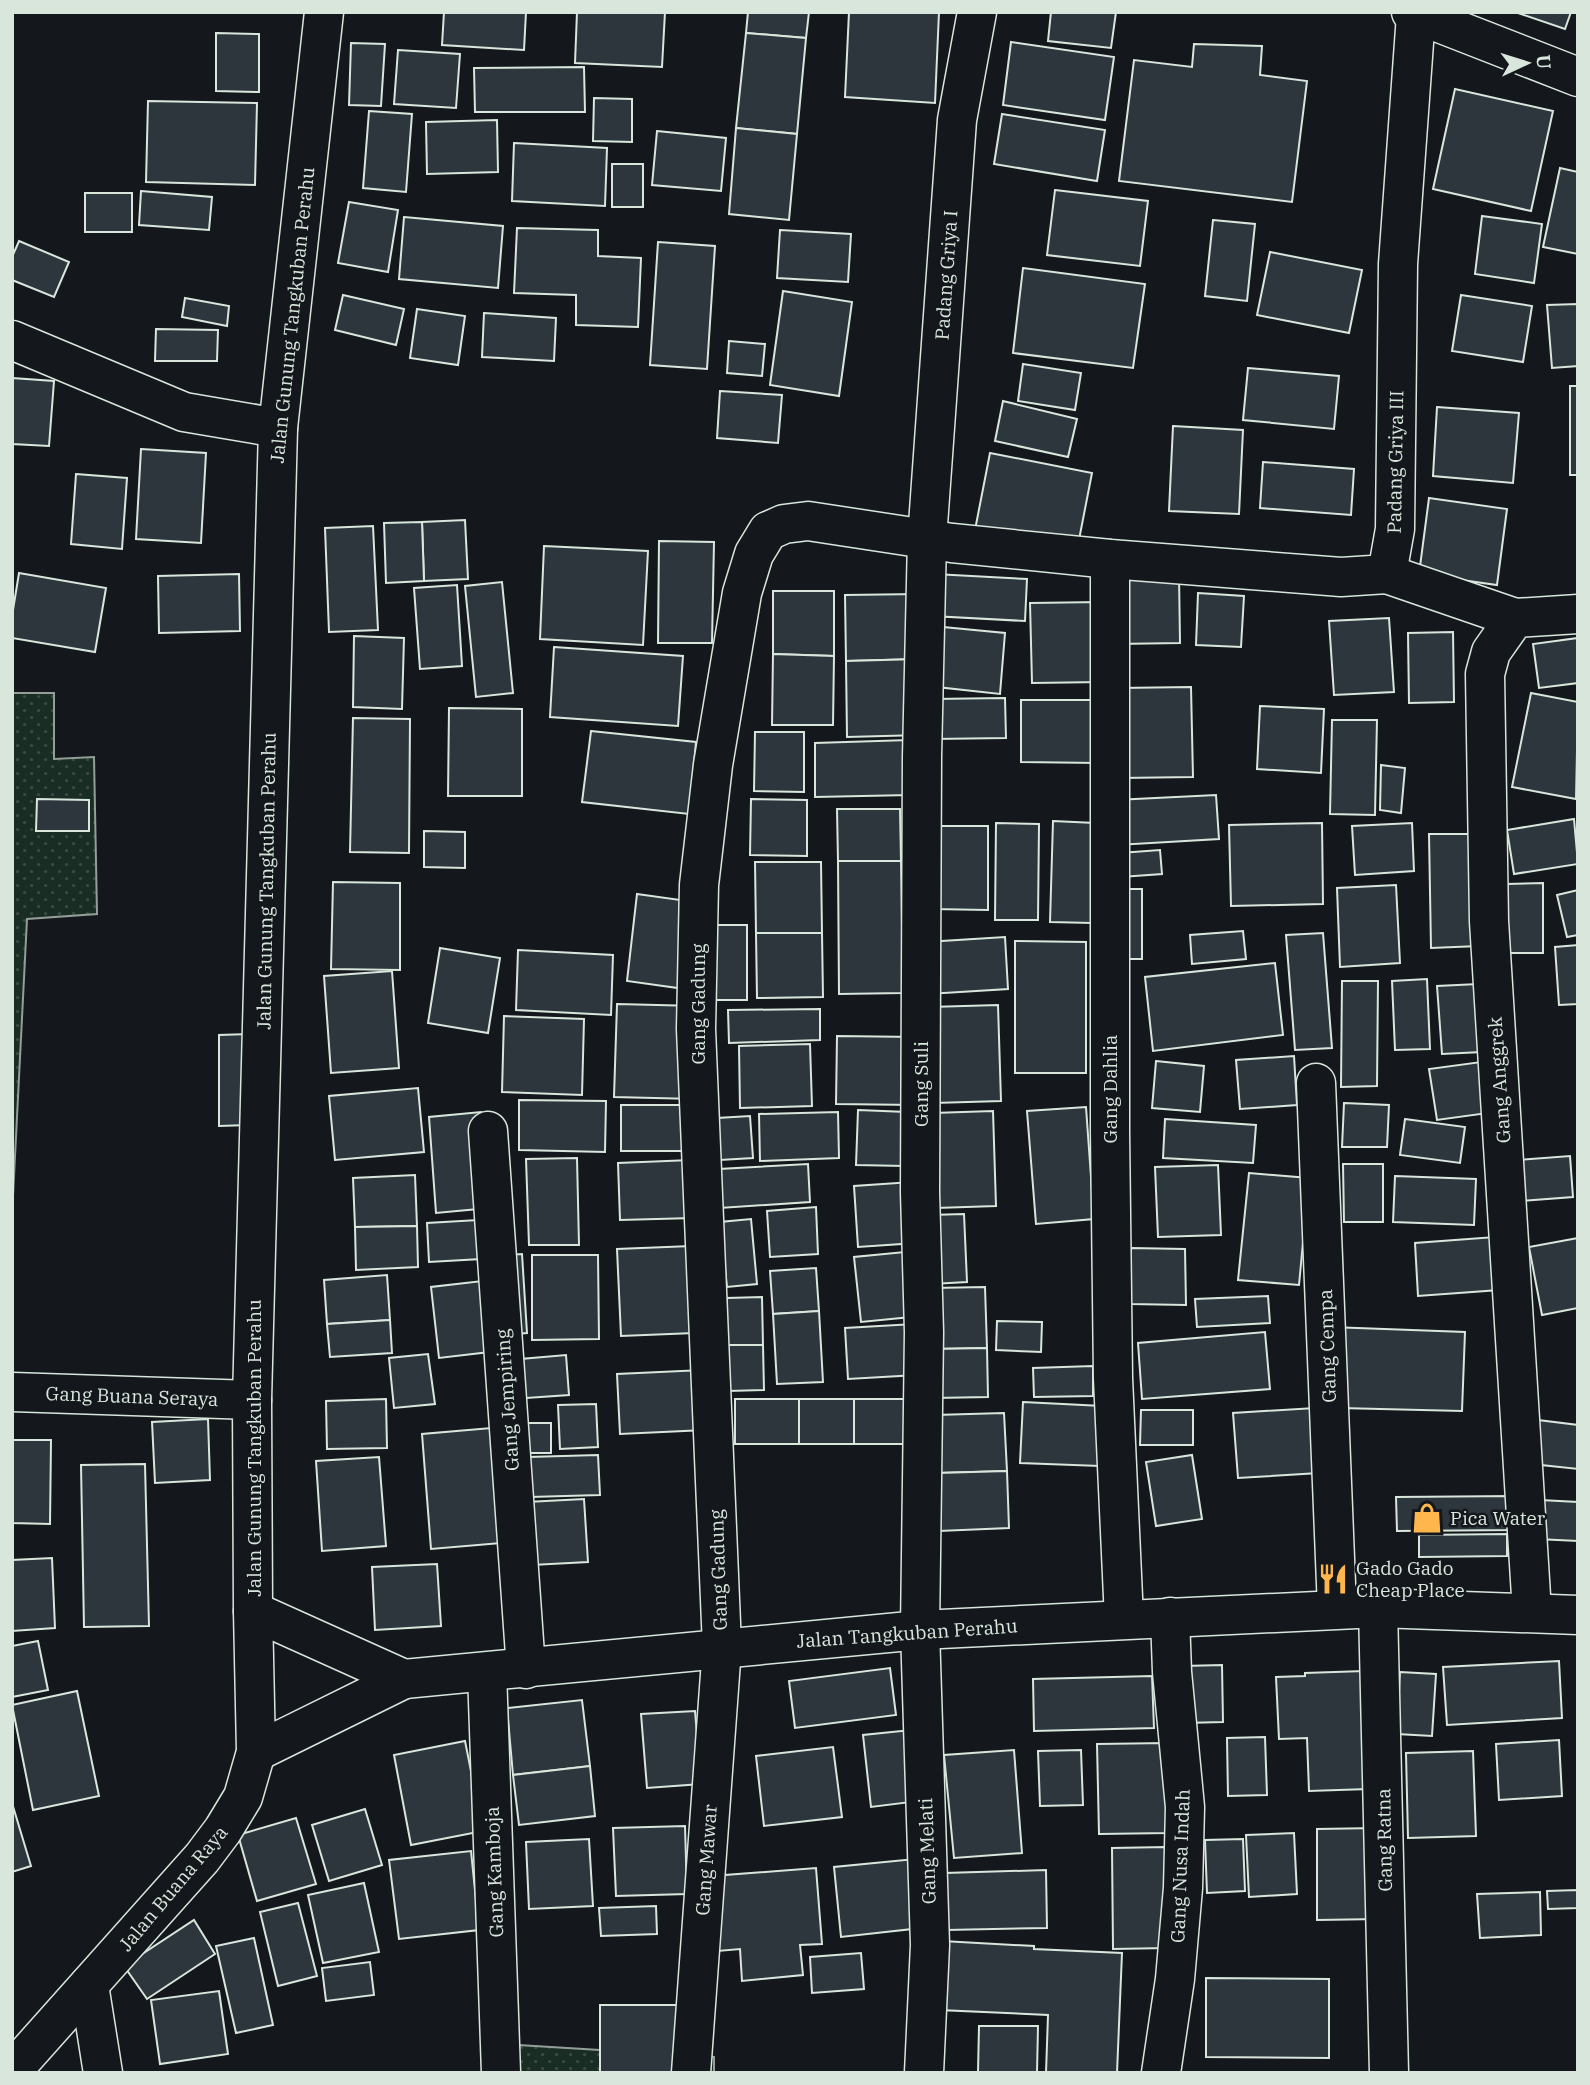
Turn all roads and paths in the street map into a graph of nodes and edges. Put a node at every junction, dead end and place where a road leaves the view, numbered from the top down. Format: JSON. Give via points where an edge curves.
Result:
{"nodes":[{"id":1,"x":324,"y":12,"type":"edge"},
{"id":2,"x":977,"y":12,"type":"edge"},
{"id":3,"x":1413,"y":14,"type":"edge"},
{"id":4,"x":1578,"y":78,"type":"edge"},
{"id":5,"x":12,"y":340,"type":"edge"},
{"id":6,"x":278,"y":428,"type":"junction"},
{"id":7,"x":927,"y":539,"type":"junction"},
{"id":8,"x":1110,"y":559,"type":"junction"},
{"id":9,"x":1387,"y":575,"type":"junction"},
{"id":10,"x":1578,"y":614,"type":"edge"},
{"id":11,"x":1515,"y":618,"type":"junction"},
{"id":12,"x":1316,"y":1083,"type":"dead end"},
{"id":13,"x":488,"y":1130,"type":"dead end"},
{"id":14,"x":12,"y":1392,"type":"edge"},
{"id":15,"x":253,"y":1400,"type":"junction"},
{"id":16,"x":1378,"y":1608,"type":"junction"},
{"id":17,"x":1337,"y":1609,"type":"junction"},
{"id":18,"x":253,"y":1611,"type":"junction"},
{"id":19,"x":1532,"y":1612,"type":"junction"},
{"id":20,"x":1578,"y":1615,"type":"edge"},
{"id":21,"x":1170,"y":1617,"type":"junction"},
{"id":22,"x":1124,"y":1619,"type":"junction"},
{"id":23,"x":920,"y":1630,"type":"junction"},
{"id":24,"x":722,"y":1647,"type":"junction"},
{"id":25,"x":526,"y":1668,"type":"junction"},
{"id":26,"x":487,"y":1672,"type":"junction"},
{"id":27,"x":404,"y":1679,"type":"junction"},
{"id":28,"x":256,"y":1752,"type":"junction"},
{"id":29,"x":89,"y":1985,"type":"junction"},
{"id":30,"x":13,"y":2068,"type":"edge"},
{"id":31,"x":103,"y":2073,"type":"edge"},
{"id":32,"x":501,"y":2073,"type":"edge"},
{"id":33,"x":691,"y":2073,"type":"edge"},
{"id":34,"x":924,"y":2073,"type":"edge"},
{"id":35,"x":1161,"y":2073,"type":"edge"},
{"id":36,"x":1388,"y":2073,"type":"edge"}],
"edges":[{"from":1,"to":6,"type":"street","name":"Jalan Gunung Tangkuban Perahu"},
{"from":2,"to":7,"type":"street","name":"Padang Griya I","via":[[957,120]]},
{"from":3,"to":4,"type":"street"},
{"from":3,"to":9,"type":"street","name":"Padang Griya III","via":[[1398,264],[1395,529]]},
{"from":5,"to":6,"type":"street","via":[[184,412]]},
{"from":6,"to":15,"type":"street","name":"Jalan Gunung Tangkuban Perahu"},
{"from":7,"to":8,"type":"street"},
{"from":7,"to":23,"type":"street","name":"Gang Suli","via":[[922,757],[920,1192],[925,1332]]},
{"from":7,"to":24,"type":"street","name":"Gang Gadung","via":[[808,521],[784,524],[768,531],[754,554],[742,593],[713,765],[699,885],[696,1029]]},
{"from":8,"to":9,"type":"street","via":[[1340,577]]},
{"from":8,"to":22,"type":"street","name":"Gang Dahlia","via":[[1110,1173]]},
{"from":9,"to":11,"type":"street"},
{"from":10,"to":11,"type":"street"},
{"from":11,"to":19,"type":"street","name":"Gang Anggrek","via":[[1491,652],[1485,674],[1488,907]]},
{"from":12,"to":17,"type":"street","name":"Gang Cempa"},
{"from":13,"to":25,"type":"street","name":"Gang Jempiring"},
{"from":14,"to":15,"type":"street","name":"Gang Buana Seraya"},
{"from":15,"to":18,"type":"street","name":"Jalan Gunung Tangkuban Perahu"},
{"from":16,"to":17,"type":"street","name":"Jalan Tangkuban Perahu"},
{"from":16,"to":19,"type":"street","name":"Jalan Tangkuban Perahu"},
{"from":16,"to":36,"type":"street","name":"Gang Ratna"},
{"from":17,"to":21,"type":"street","name":"Jalan Tangkuban Perahu"},
{"from":18,"to":27,"type":"street","name":"Jalan Tangkuban Perahu"},
{"from":18,"to":28,"type":"street","name":"Jalan Gunung Tangkuban Perahu"},
{"from":19,"to":20,"type":"street","name":"Jalan Tangkuban Perahu"},
{"from":21,"to":22,"type":"street","name":"Jalan Tangkuban Perahu"},
{"from":21,"to":35,"type":"street","name":"Gang Nusa Indah","via":[[1185,1807],[1184,1888]]},
{"from":22,"to":23,"type":"street","name":"Jalan Tangkuban Perahu"},
{"from":23,"to":24,"type":"street","name":"Jalan Tangkuban Perahu"},
{"from":23,"to":34,"type":"street","name":"Gang Melati","via":[[930,1945]]},
{"from":24,"to":25,"type":"street","name":"Jalan Tangkuban Perahu"},
{"from":24,"to":33,"type":"street","name":"Gang Mawar"},
{"from":25,"to":26,"type":"street","name":"Jalan Tangkuban Perahu"},
{"from":26,"to":27,"type":"street","name":"Jalan Tangkuban Perahu"},
{"from":26,"to":32,"type":"street","name":"Gang Kamboja"},
{"from":27,"to":28,"type":"street"},
{"from":28,"to":29,"type":"street","name":"Jalan Buana Raya","via":[[243,1797],[223,1830]]},
{"from":29,"to":30,"type":"street","name":"Jalan Buana Raya"},
{"from":29,"to":31,"type":"street"}]}
